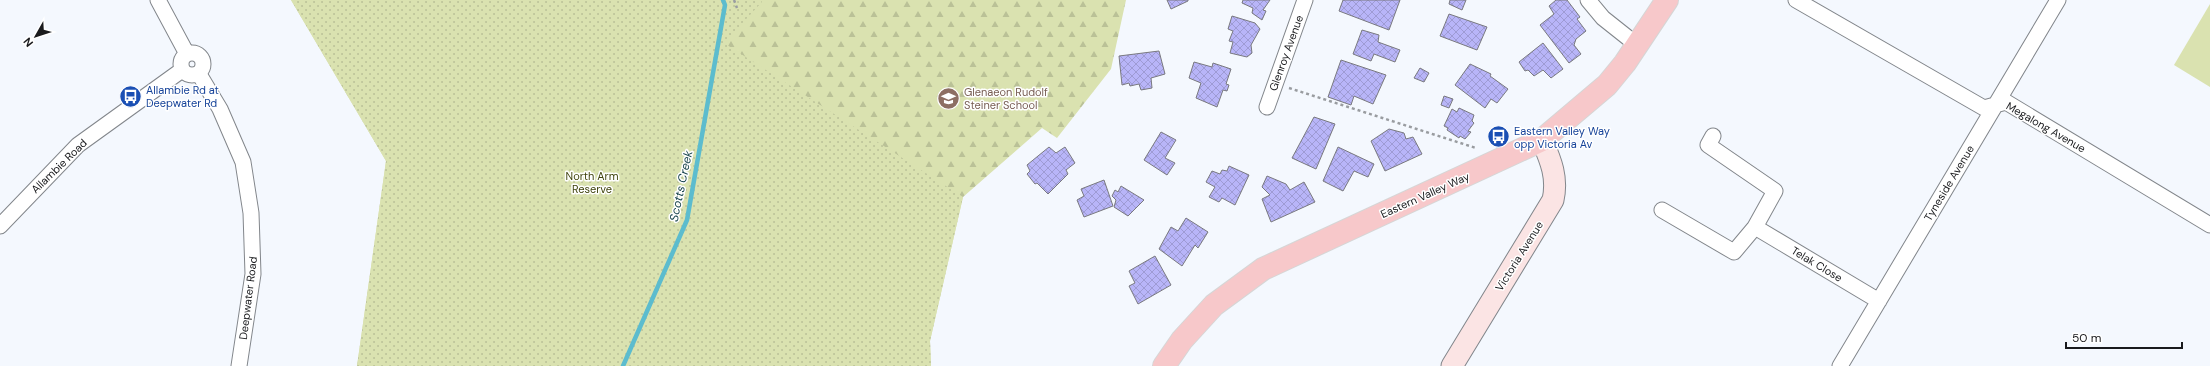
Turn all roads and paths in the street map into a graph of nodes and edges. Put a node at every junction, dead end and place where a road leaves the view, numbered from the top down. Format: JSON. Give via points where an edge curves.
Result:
{"nodes":[{"id":1,"x":158,"y":0,"type":"edge"},
{"id":2,"x":734,"y":0,"type":"edge"},
{"id":3,"x":1305,"y":0,"type":"edge"},
{"id":4,"x":1588,"y":0,"type":"edge"},
{"id":5,"x":1667,"y":0,"type":"edge"},
{"id":6,"x":1796,"y":0,"type":"edge"},
{"id":7,"x":2058,"y":0,"type":"edge"},
{"id":8,"x":737,"y":8,"type":"dead end"},
{"id":9,"x":1637,"y":45,"type":"junction"},
{"id":10,"x":187,"y":54,"type":"junction"},
{"id":11,"x":182,"y":70,"type":"junction"},
{"id":12,"x":199,"y":74,"type":"junction"},
{"id":13,"x":1275,"y":83,"type":"junction"},
{"id":14,"x":1995,"y":105,"type":"junction"},
{"id":15,"x":1267,"y":107,"type":"dead end"},
{"id":16,"x":1713,"y":136,"type":"dead end"},
{"id":17,"x":1542,"y":140,"type":"junction"},
{"id":18,"x":1476,"y":148,"type":"dead end"},
{"id":19,"x":1662,"y":210,"type":"dead end"},
{"id":20,"x":2210,"y":225,"type":"edge"},
{"id":21,"x":0,"y":226,"type":"edge"},
{"id":22,"x":1755,"y":227,"type":"junction"},
{"id":23,"x":1879,"y":301,"type":"junction"},
{"id":24,"x":239,"y":366,"type":"edge"},
{"id":25,"x":1164,"y":366,"type":"edge"},
{"id":26,"x":1452,"y":366,"type":"edge"},
{"id":27,"x":1840,"y":366,"type":"edge"}],
"edges":[{"from":1,"to":10,"type":"street"},
{"from":2,"to":8,"type":"path"},
{"from":3,"to":13,"type":"street","name":"Glenroy Avenue"},
{"from":4,"to":9,"type":"street","via":[[1603,18]]},
{"from":5,"to":9,"type":"main road","name":"Eastern Valley Way"},
{"from":6,"to":14,"type":"street","name":"Megalong Avenue","via":[[1984,108]]},
{"from":7,"to":14,"type":"street","name":"Tyneside Avenue"},
{"from":9,"to":17,"type":"main road","name":"Eastern Valley Way","via":[[1607,85]]},
{"from":10,"to":11,"type":"street","via":[[181,63]]},
{"from":10,"to":12,"type":"street","via":[[194,53],[201,57],[203,68]]},
{"from":11,"to":12,"type":"street","via":[[191,76]]},
{"from":11,"to":21,"type":"street","name":"Allambie Road","via":[[78,145]]},
{"from":12,"to":24,"type":"street","name":"Deepwater Road","via":[[220,109],[243,162],[252,213],[253,274]]},
{"from":13,"to":15,"type":"street","name":"Glenroy Avenue"},
{"from":13,"to":18,"type":"path"},
{"from":14,"to":20,"type":"street","name":"Megalong Avenue","via":[[2006,102]]},
{"from":14,"to":23,"type":"street","name":"Tyneside Avenue"},
{"from":16,"to":22,"type":"street","via":[[1708,145],[1775,190]]},
{"from":17,"to":25,"type":"main road","name":"Eastern Valley Way","via":[[1263,269],[1214,304],[1182,340]]},
{"from":17,"to":26,"type":"street","name":"Victoria Avenue","via":[[1554,174],[1556,187],[1553,200]]},
{"from":19,"to":22,"type":"street","via":[[1734,252]]},
{"from":22,"to":23,"type":"street","name":"Telak Close"},
{"from":23,"to":27,"type":"street","name":"Tyneside Avenue"}]}
